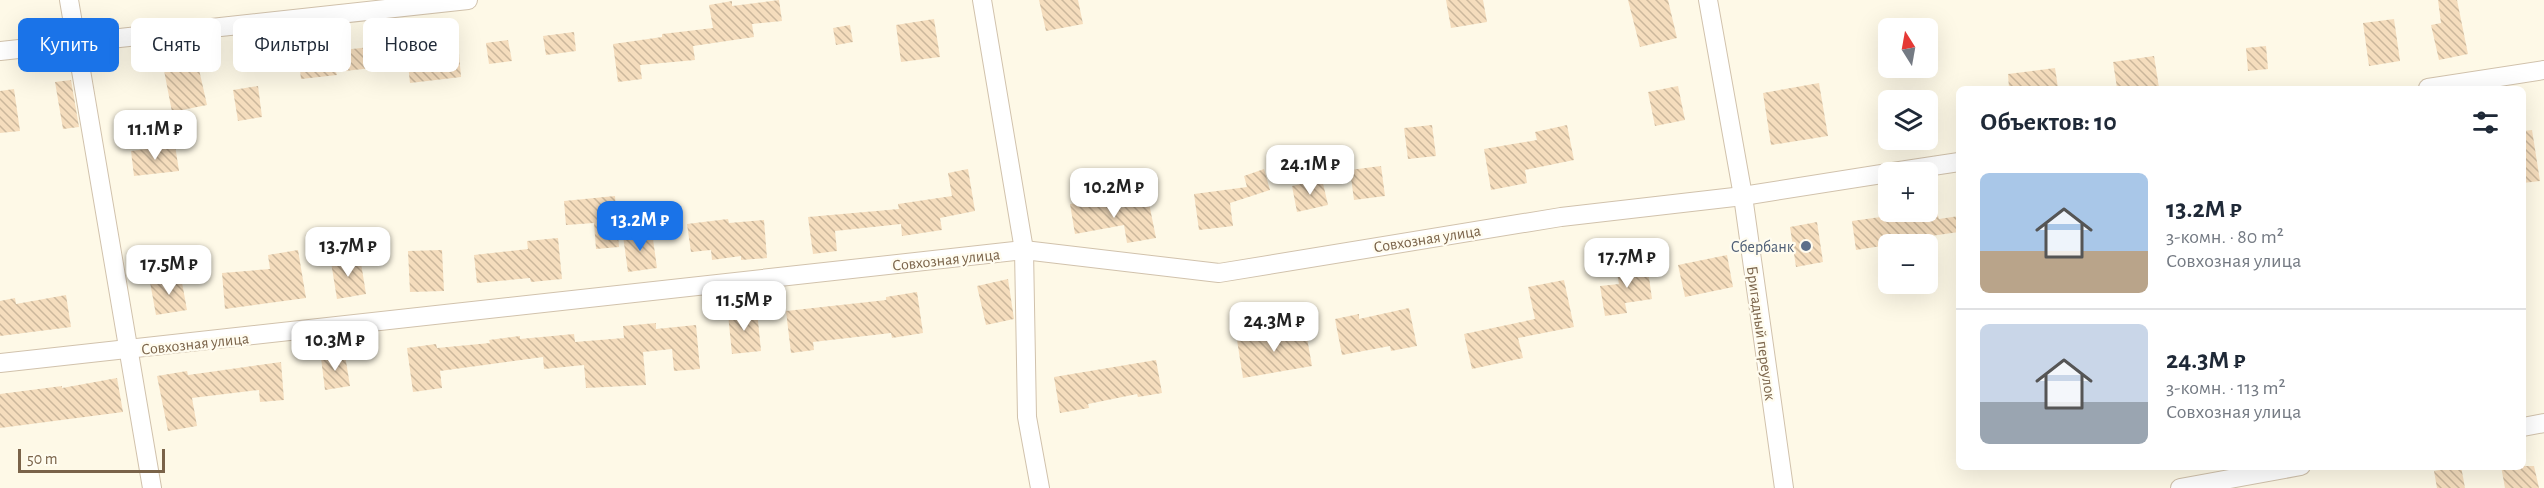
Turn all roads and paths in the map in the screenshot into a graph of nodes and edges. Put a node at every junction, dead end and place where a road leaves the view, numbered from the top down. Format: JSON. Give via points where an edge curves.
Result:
{"nodes":[{"id":1,"x":69,"y":0,"type":"edge"},
{"id":2,"x":468,"y":0,"type":"edge"},
{"id":3,"x":982,"y":0,"type":"edge"},
{"id":4,"x":1708,"y":0,"type":"edge"},
{"id":5,"x":72,"y":18,"type":"edge"},
{"id":6,"x":119,"y":38,"type":"edge"},
{"id":7,"x":18,"y":49,"type":"edge"},
{"id":8,"x":0,"y":51,"type":"edge"},
{"id":9,"x":2544,"y":70,"type":"edge"},
{"id":10,"x":82,"y":72,"type":"edge"},
{"id":11,"x":2441,"y":86,"type":"edge"},
{"id":12,"x":1956,"y":162,"type":"edge"},
{"id":13,"x":1938,"y":165,"type":"edge"},
{"id":14,"x":1878,"y":175,"type":"edge"},
{"id":15,"x":1743,"y":196,"type":"junction"},
{"id":16,"x":1024,"y":250,"type":"junction"},
{"id":17,"x":128,"y":351,"type":"junction"},
{"id":18,"x":0,"y":363,"type":"edge"},
{"id":19,"x":2544,"y":423,"type":"edge"},
{"id":20,"x":2526,"y":426,"type":"edge"},
{"id":21,"x":2279,"y":470,"type":"edge"},
{"id":22,"x":152,"y":488,"type":"edge"},
{"id":23,"x":1040,"y":488,"type":"edge"},
{"id":24,"x":1784,"y":488,"type":"edge"},
{"id":25,"x":2180,"y":488,"type":"edge"}],
"edges":[{"from":1,"to":5,"type":"street"},
{"from":2,"to":6,"type":"street"},
{"from":3,"to":16,"type":"street"},
{"from":4,"to":15,"type":"street","name":"Бригадный переулок"},
{"from":7,"to":8,"type":"street"},
{"from":9,"to":11,"type":"street"},
{"from":10,"to":17,"type":"street"},
{"from":12,"to":13,"type":"street"},
{"from":14,"to":15,"type":"street","name":"Совхозная улица"},
{"from":15,"to":16,"type":"street","name":"Совхозная улица","via":[[1561,217],[1219,273]]},
{"from":15,"to":24,"type":"street","name":"Бригадный переулок"},
{"from":16,"to":17,"type":"street","name":"Совхозная улица"},
{"from":16,"to":23,"type":"street","via":[[1027,417]]},
{"from":17,"to":18,"type":"street","name":"Совхозная улица"},
{"from":17,"to":22,"type":"street"},
{"from":19,"to":20,"type":"street"},
{"from":21,"to":25,"type":"street"}]}
